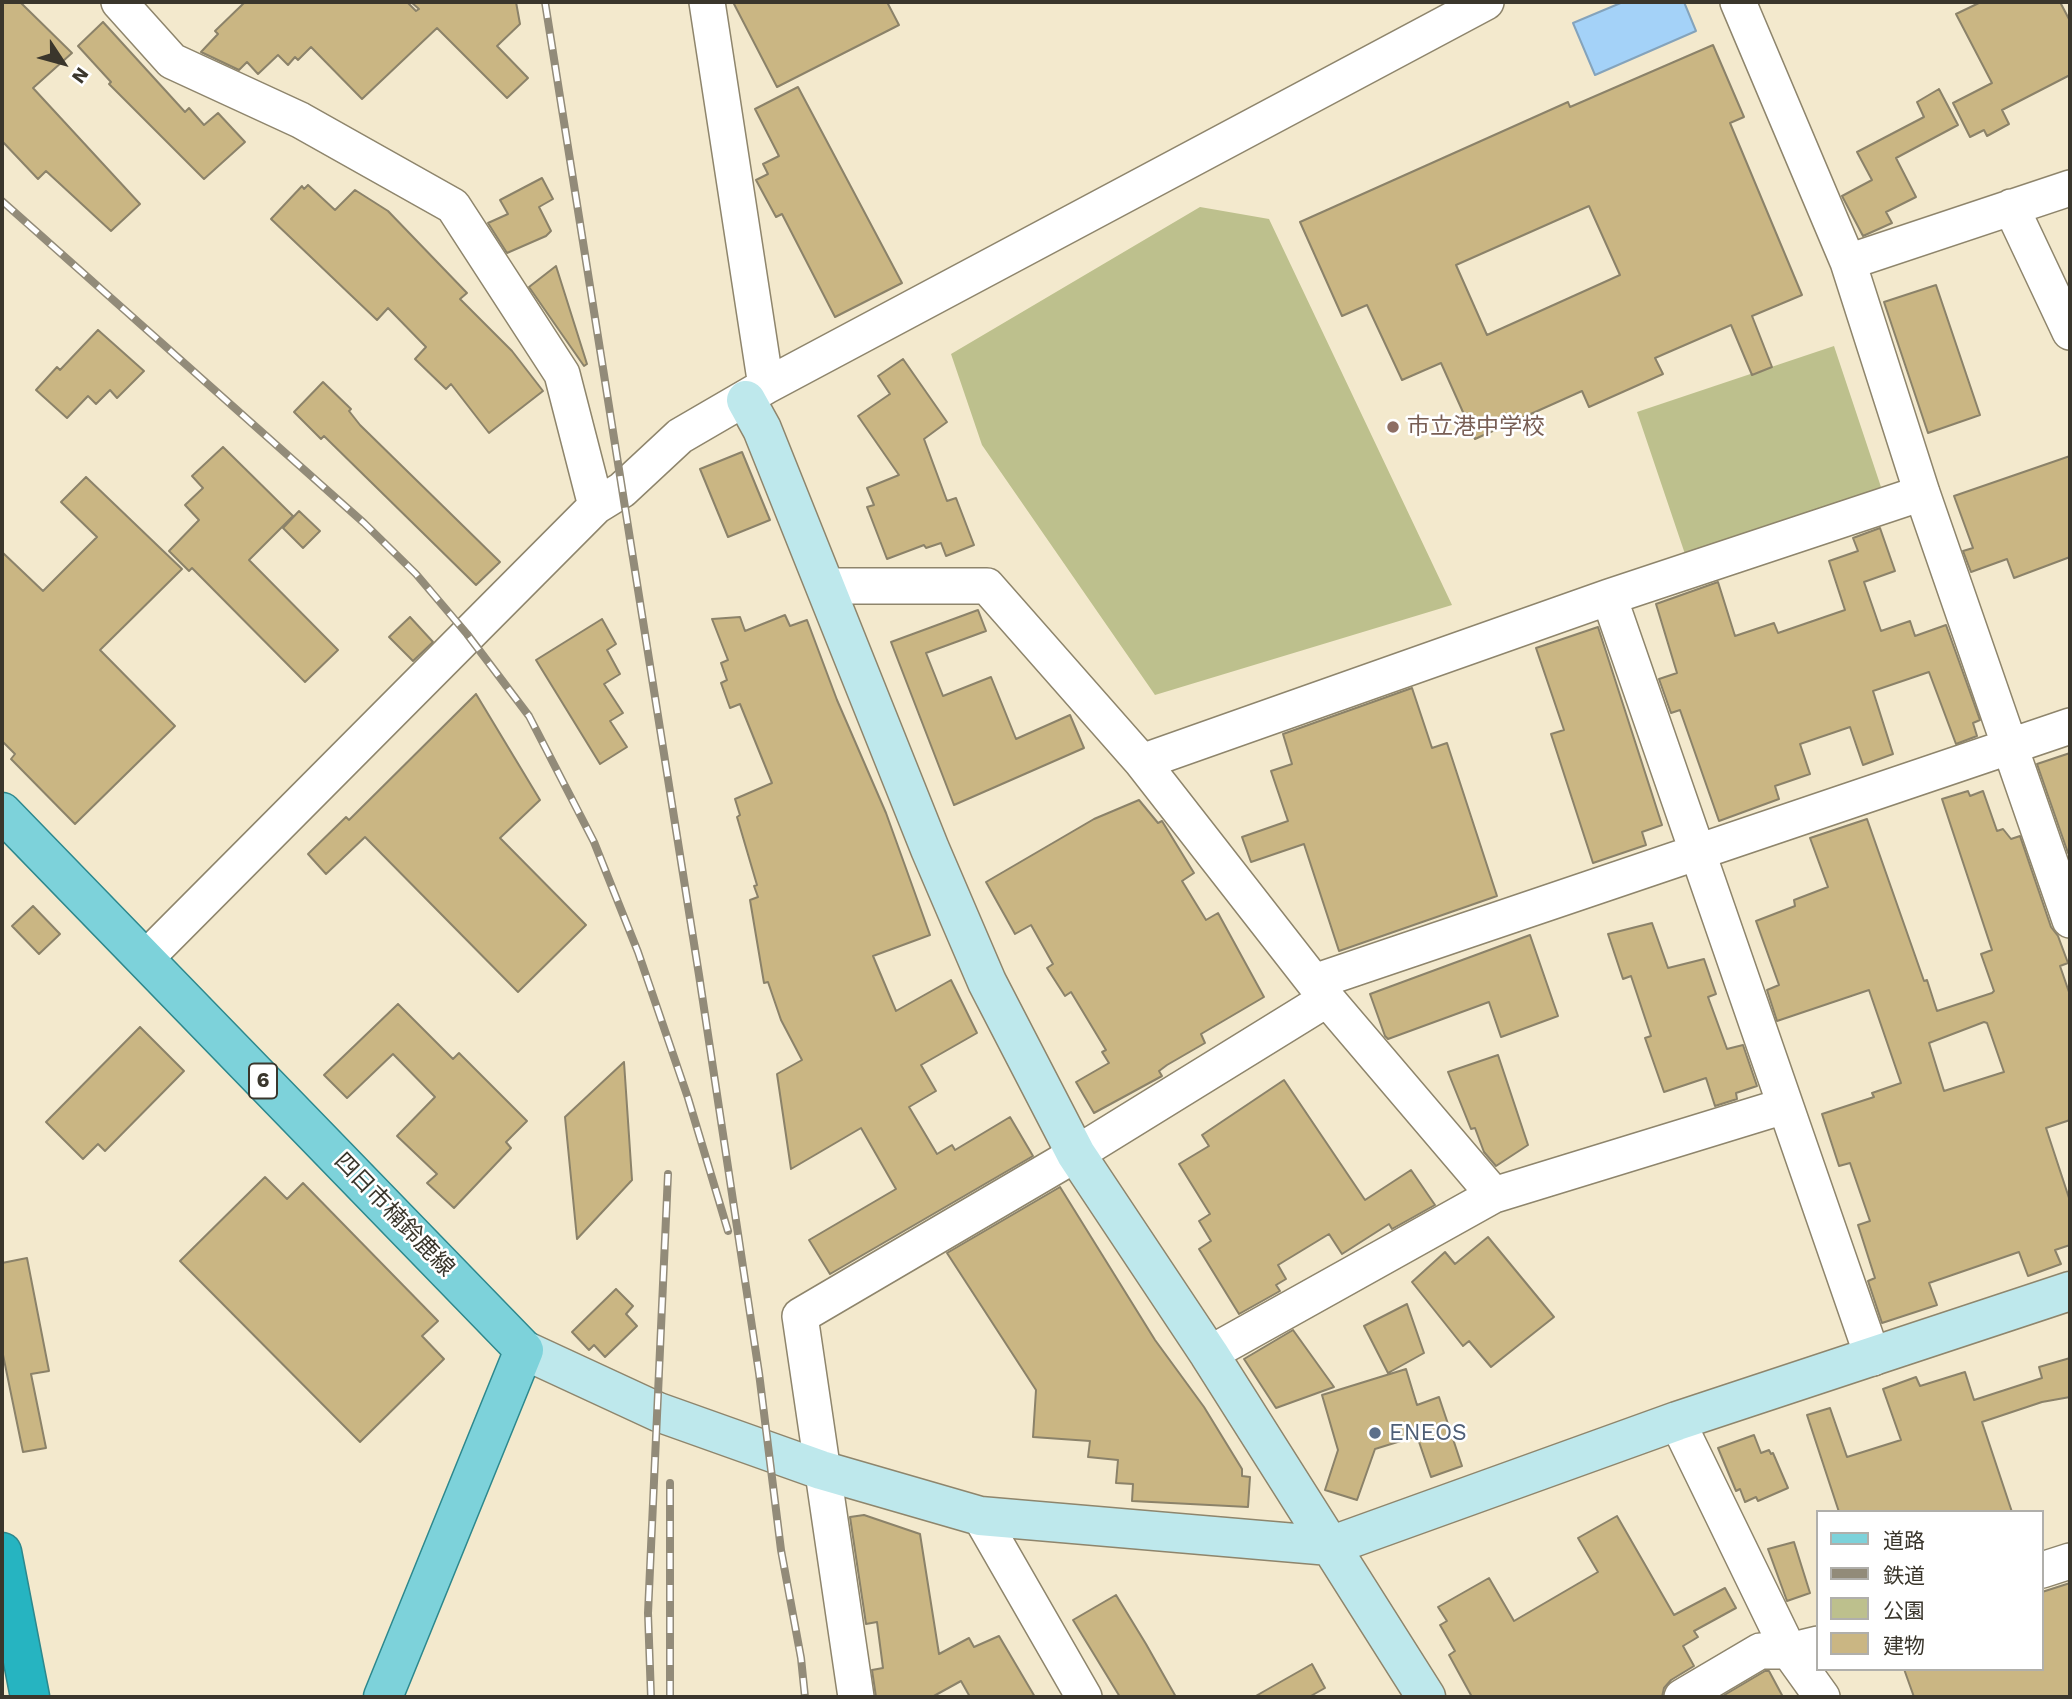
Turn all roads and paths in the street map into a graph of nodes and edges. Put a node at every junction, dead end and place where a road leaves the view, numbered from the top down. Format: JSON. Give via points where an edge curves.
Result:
{"nodes":[{"id":1,"x":119,"y":2,"type":"edge"},
{"id":2,"x":707,"y":2,"type":"edge"},
{"id":3,"x":1486,"y":2,"type":"edge"},
{"id":4,"x":1738,"y":2,"type":"edge"},
{"id":5,"x":2070,"y":188,"type":"edge"},
{"id":6,"x":2011,"y":207,"type":"junction"},
{"id":7,"x":1848,"y":262,"type":"junction"},
{"id":8,"x":2070,"y":332,"type":"edge"},
{"id":9,"x":756,"y":393,"type":"junction"},
{"id":10,"x":1922,"y":493,"type":"junction"},
{"id":11,"x":596,"y":506,"type":"junction"},
{"id":12,"x":826,"y":586,"type":"junction"},
{"id":13,"x":1609,"y":597,"type":"junction"},
{"id":14,"x":2070,"y":726,"type":"edge"},
{"id":15,"x":2010,"y":746,"type":"junction"},
{"id":16,"x":1142,"y":762,"type":"junction"},
{"id":17,"x":2,"y":812,"type":"edge"},
{"id":18,"x":1698,"y":852,"type":"junction"},
{"id":19,"x":2070,"y":920,"type":"edge"},
{"id":20,"x":145,"y":959,"type":"junction"},
{"id":21,"x":1320,"y":990,"type":"junction"},
{"id":22,"x":1784,"y":1106,"type":"junction"},
{"id":23,"x":1076,"y":1154,"type":"junction"},
{"id":24,"x":1494,"y":1195,"type":"junction"},
{"id":25,"x":2070,"y":1291,"type":"edge"},
{"id":26,"x":524,"y":1350,"type":"junction"},
{"id":27,"x":1209,"y":1354,"type":"junction"},
{"id":28,"x":1873,"y":1358,"type":"junction"},
{"id":29,"x":1677,"y":1421,"type":"junction"},
{"id":30,"x":821,"y":1470,"type":"junction"},
{"id":31,"x":980,"y":1517,"type":"junction"},
{"id":32,"x":1330,"y":1546,"type":"junction"},
{"id":33,"x":2,"y":1552,"type":"edge"},
{"id":34,"x":2070,"y":1560,"type":"edge"},
{"id":35,"x":2044,"y":1569,"type":"edge"},
{"id":36,"x":1804,"y":1648,"type":"edge"},
{"id":37,"x":30,"y":1697,"type":"edge"},
{"id":38,"x":383,"y":1697,"type":"edge"},
{"id":39,"x":856,"y":1697,"type":"edge"},
{"id":40,"x":1084,"y":1697,"type":"edge"},
{"id":41,"x":1426,"y":1697,"type":"edge"},
{"id":42,"x":1682,"y":1697,"type":"edge"},
{"id":43,"x":1822,"y":1697,"type":"edge"}],
"edges":[{"from":1,"to":11,"type":"street","via":[[172,61],[300,120],[453,206],[562,374]]},
{"from":2,"to":9,"type":"street"},
{"from":3,"to":9,"type":"street"},
{"from":4,"to":7,"type":"street"},
{"from":5,"to":6,"type":"street"},
{"from":6,"to":7,"type":"street"},
{"from":6,"to":8,"type":"street"},
{"from":7,"to":10,"type":"street"},
{"from":9,"to":11,"type":"street","via":[[680,436],[622,490]]},
{"from":9,"to":12,"type":"street"},
{"from":10,"to":13,"type":"street"},
{"from":10,"to":15,"type":"street"},
{"from":11,"to":20,"type":"street"},
{"from":12,"to":16,"type":"street","via":[[987,586]]},
{"from":12,"to":23,"type":"street","via":[[987,982]]},
{"from":13,"to":16,"type":"street"},
{"from":13,"to":18,"type":"street"},
{"from":14,"to":15,"type":"street"},
{"from":15,"to":18,"type":"street"},
{"from":15,"to":19,"type":"street"},
{"from":16,"to":21,"type":"street"},
{"from":17,"to":20,"type":"main road","name":"四日市楠鈴鹿線","number":"6"},
{"from":18,"to":21,"type":"street"},
{"from":18,"to":22,"type":"street"},
{"from":20,"to":26,"type":"main road","name":"四日市楠鈴鹿線","number":"6"},
{"from":21,"to":23,"type":"street"},
{"from":21,"to":24,"type":"street"},
{"from":22,"to":24,"type":"street"},
{"from":22,"to":28,"type":"street"},
{"from":23,"to":27,"type":"street"},
{"from":23,"to":30,"type":"street","via":[[800,1316]]},
{"from":24,"to":27,"type":"street"},
{"from":25,"to":28,"type":"street"},
{"from":26,"to":30,"type":"street","via":[[658,1412]]},
{"from":26,"to":38,"type":"main road"},
{"from":27,"to":32,"type":"street"},
{"from":28,"to":29,"type":"street"},
{"from":29,"to":32,"type":"street"},
{"from":29,"to":36,"type":"street"},
{"from":30,"to":31,"type":"street"},
{"from":30,"to":39,"type":"street"},
{"from":31,"to":32,"type":"street"},
{"from":31,"to":40,"type":"street"},
{"from":32,"to":41,"type":"street"},
{"from":33,"to":37,"type":"highway"},
{"from":34,"to":35,"type":"street"},
{"from":36,"to":42,"type":"street","via":[[1760,1651]]},
{"from":36,"to":43,"type":"street"}]}
